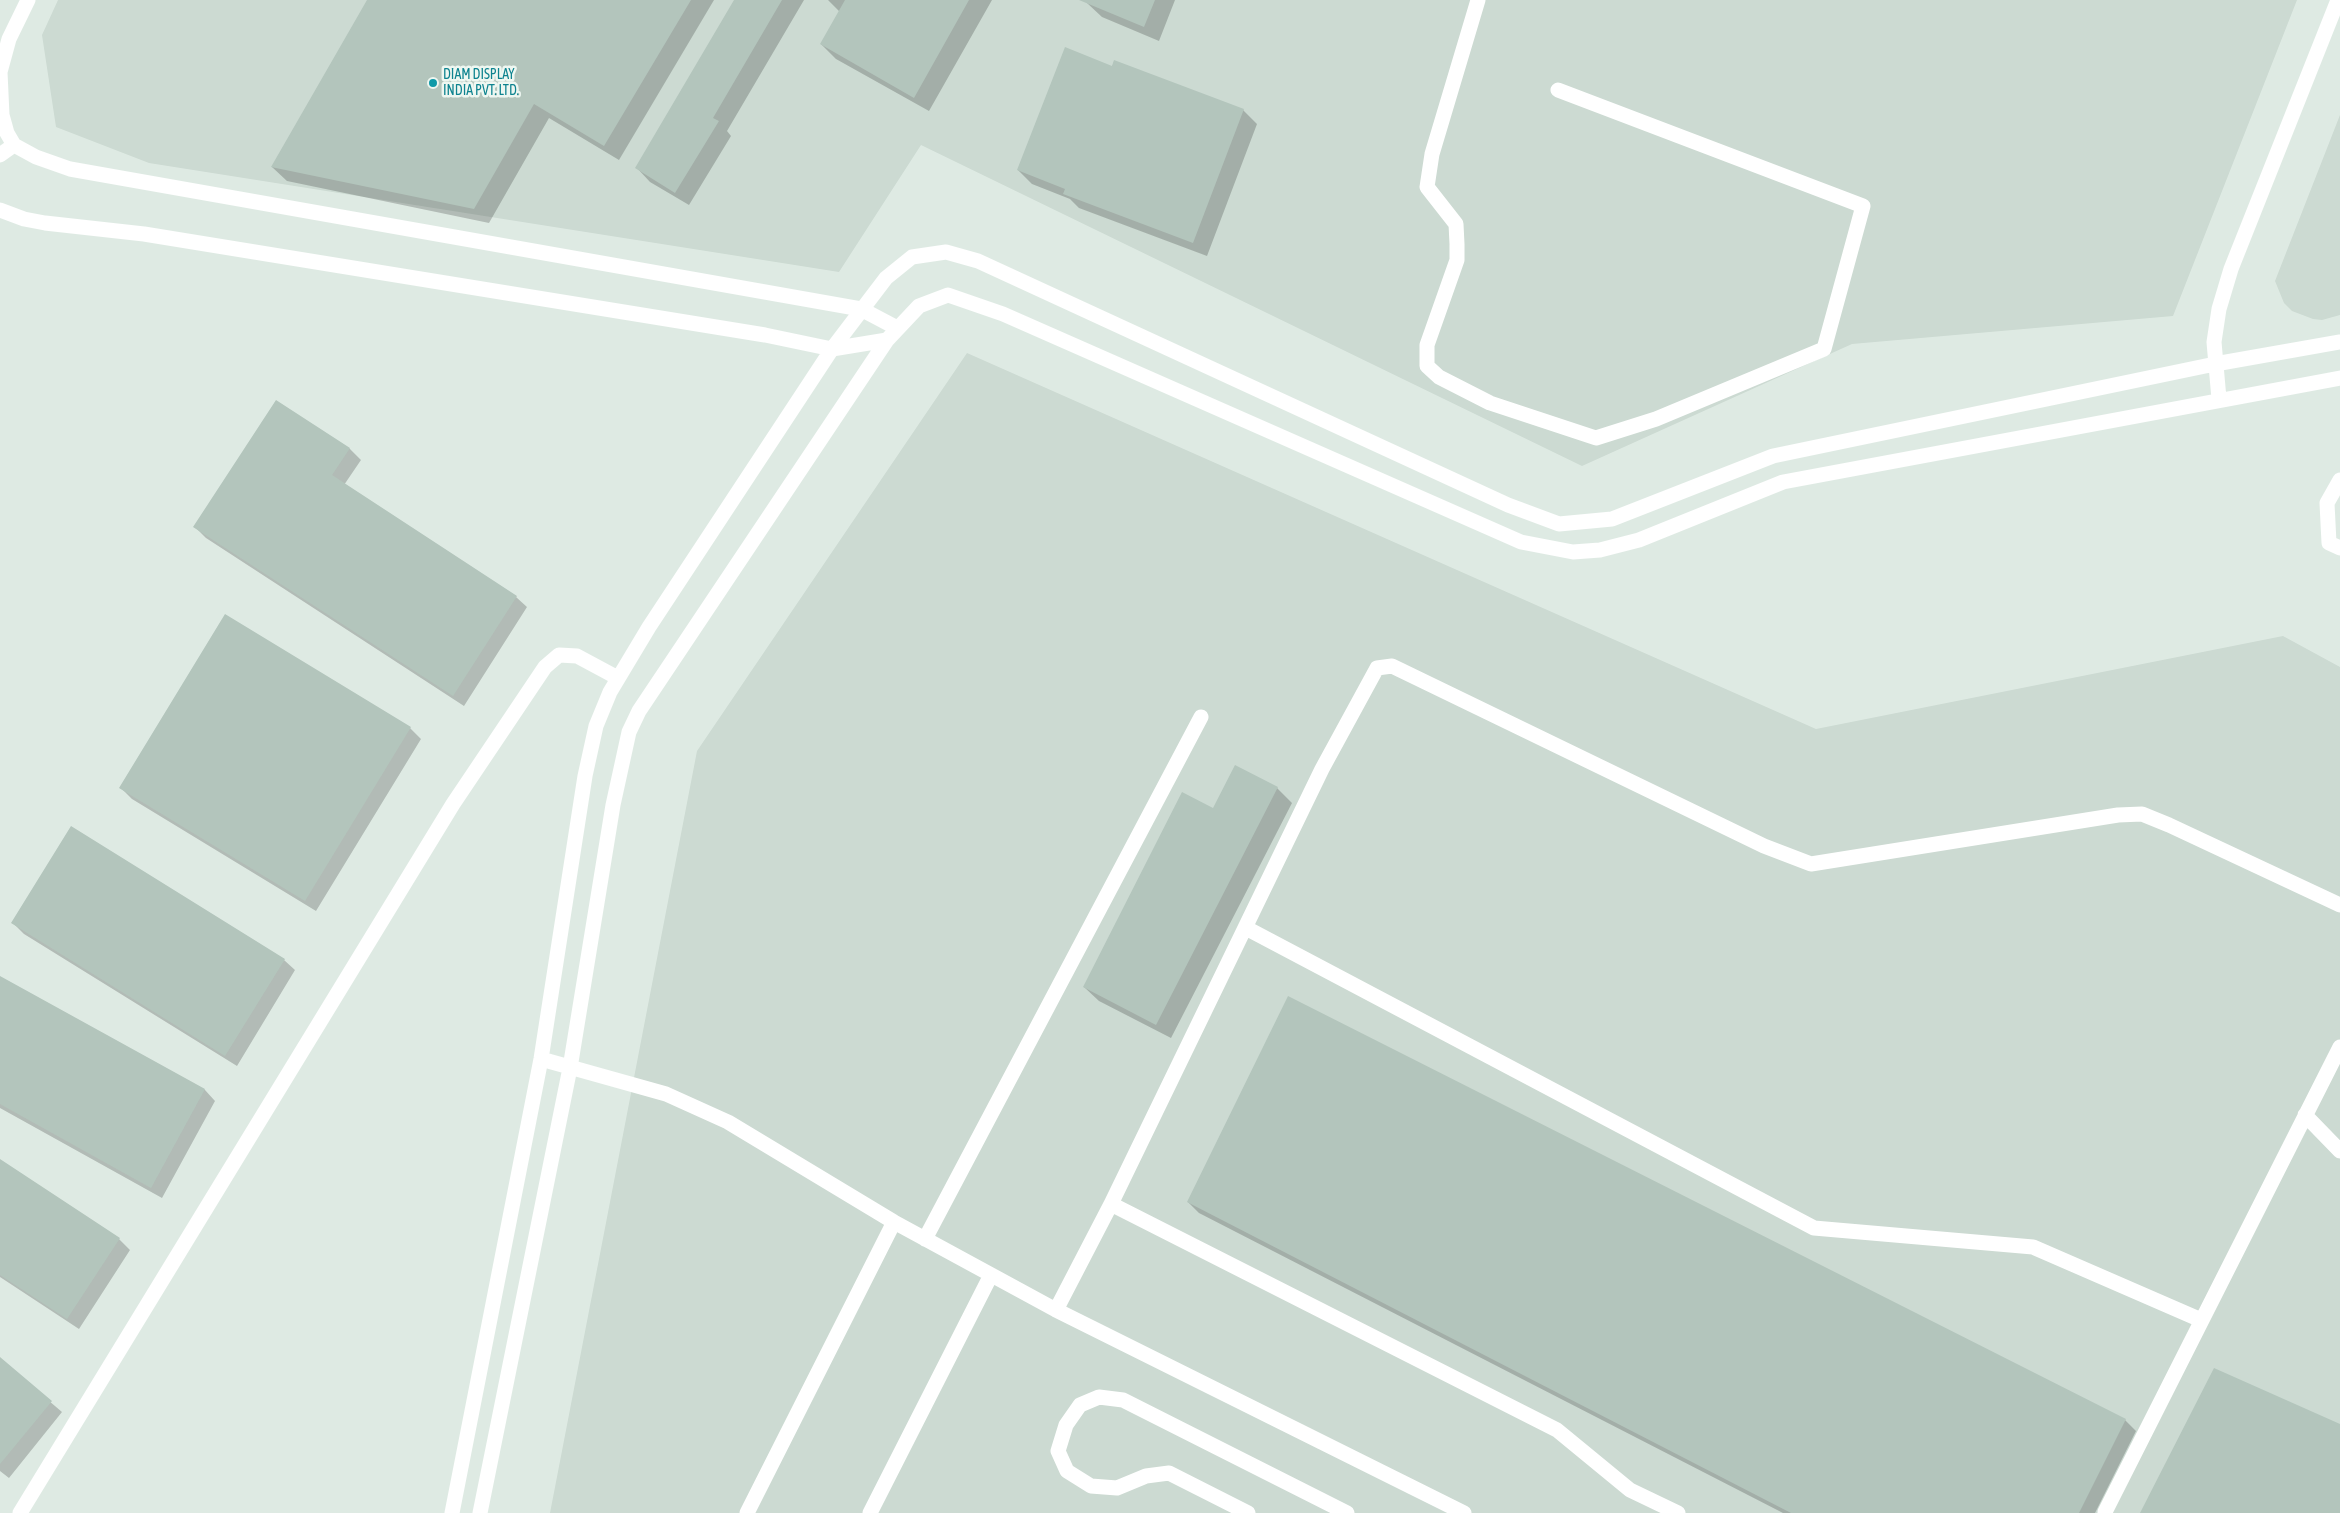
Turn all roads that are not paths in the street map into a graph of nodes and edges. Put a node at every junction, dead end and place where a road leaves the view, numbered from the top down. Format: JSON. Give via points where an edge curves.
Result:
{"nodes":[{"id":1,"x":28,"y":0,"type":"edge"},
{"id":2,"x":1478,"y":0,"type":"edge"},
{"id":3,"x":2338,"y":0,"type":"edge"},
{"id":4,"x":1558,"y":90,"type":"dead end"},
{"id":5,"x":14,"y":145,"type":"junction"},
{"id":6,"x":0,"y":155,"type":"edge"},
{"id":7,"x":0,"y":210,"type":"edge"},
{"id":8,"x":861,"y":309,"type":"junction"},
{"id":9,"x":892,"y":334,"type":"junction"},
{"id":10,"x":2340,"y":342,"type":"edge"},
{"id":11,"x":832,"y":349,"type":"junction"},
{"id":12,"x":2215,"y":364,"type":"junction"},
{"id":13,"x":2340,"y":378,"type":"edge"},
{"id":14,"x":2219,"y":399,"type":"junction"},
{"id":15,"x":2340,"y":480,"type":"edge"},
{"id":16,"x":2340,"y":548,"type":"edge"},
{"id":17,"x":618,"y":678,"type":"junction"},
{"id":18,"x":1201,"y":717,"type":"dead end"},
{"id":19,"x":2340,"y":905,"type":"edge"},
{"id":20,"x":1246,"y":928,"type":"junction"},
{"id":21,"x":2340,"y":1047,"type":"edge"},
{"id":22,"x":541,"y":1059,"type":"junction"},
{"id":23,"x":570,"y":1068,"type":"junction"},
{"id":24,"x":2305,"y":1115,"type":"junction"},
{"id":25,"x":2340,"y":1151,"type":"edge"},
{"id":26,"x":1111,"y":1204,"type":"junction"},
{"id":27,"x":894,"y":1222,"type":"junction"},
{"id":28,"x":925,"y":1238,"type":"junction"},
{"id":29,"x":991,"y":1275,"type":"junction"},
{"id":30,"x":1056,"y":1310,"type":"junction"},
{"id":31,"x":2202,"y":1320,"type":"junction"},
{"id":32,"x":2105,"y":1512,"type":"edge"},
{"id":33,"x":20,"y":1513,"type":"edge"},
{"id":34,"x":452,"y":1513,"type":"edge"},
{"id":35,"x":480,"y":1513,"type":"edge"},
{"id":36,"x":747,"y":1513,"type":"edge"},
{"id":37,"x":870,"y":1513,"type":"edge"},
{"id":38,"x":1248,"y":1513,"type":"edge"},
{"id":39,"x":1347,"y":1513,"type":"edge"},
{"id":40,"x":1464,"y":1513,"type":"edge"},
{"id":41,"x":1678,"y":1513,"type":"edge"}],
"edges":[{"from":1,"to":5,"type":"street","via":[[9,39],[0,72],[2,115],[6,132]]},
{"from":2,"to":4,"type":"street","via":[[1432,154],[1427,187],[1456,224],[1457,244],[1457,260],[1427,345],[1427,366],[1439,378],[1490,403],[1596,438],[1656,419],[1824,350],[1863,206]]},
{"from":3,"to":12,"type":"street","via":[[2228,278],[2214,342]]},
{"from":5,"to":6,"type":"street"},
{"from":5,"to":8,"type":"street","via":[[70,169]]},
{"from":7,"to":11,"type":"street","via":[[45,224],[144,234],[765,335]]},
{"from":8,"to":9,"type":"street"},
{"from":8,"to":11,"type":"street"},
{"from":8,"to":12,"type":"street","via":[[886,278],[912,257],[946,252],[978,261],[1508,505],[1559,524],[1612,519],[1773,456]]},
{"from":9,"to":11,"type":"street"},
{"from":9,"to":14,"type":"street","via":[[919,306],[948,295],[1003,314],[1521,542],[1573,552],[1600,550],[1639,540],[1783,482]]},
{"from":9,"to":23,"type":"street","via":[[632,725],[613,805]]},
{"from":10,"to":12,"type":"street"},
{"from":11,"to":17,"type":"street"},
{"from":12,"to":14,"type":"street"},
{"from":13,"to":14,"type":"street"},
{"from":15,"to":16,"type":"street","via":[[2327,503],[2328,543]]},
{"from":17,"to":22,"type":"street","via":[[596,726],[585,776]]},
{"from":17,"to":33,"type":"street","via":[[577,656],[559,655],[545,667],[448,813]]},
{"from":18,"to":28,"type":"street"},
{"from":19,"to":20,"type":"street","via":[[2142,814],[2118,815],[1811,864],[1764,846],[1392,666],[1378,668],[1322,769]]},
{"from":20,"to":26,"type":"street"},
{"from":20,"to":31,"type":"street","via":[[1814,1228],[2033,1247]]},
{"from":21,"to":24,"type":"street"},
{"from":22,"to":23,"type":"street"},
{"from":22,"to":34,"type":"street"},
{"from":23,"to":27,"type":"street","via":[[666,1094],[728,1122]]},
{"from":23,"to":35,"type":"street"},
{"from":24,"to":25,"type":"street"},
{"from":24,"to":31,"type":"street"},
{"from":26,"to":30,"type":"street"},
{"from":26,"to":41,"type":"street","via":[[1557,1430],[1630,1490]]},
{"from":27,"to":28,"type":"street"},
{"from":27,"to":36,"type":"street"},
{"from":28,"to":29,"type":"street"},
{"from":29,"to":30,"type":"street"},
{"from":29,"to":37,"type":"street"},
{"from":30,"to":40,"type":"street"},
{"from":31,"to":32,"type":"street"},
{"from":38,"to":39,"type":"street","via":[[1169,1473],[1146,1476],[1117,1488],[1091,1486],[1067,1471],[1058,1451],[1066,1425],[1080,1405],[1099,1397],[1123,1400]]}]}
